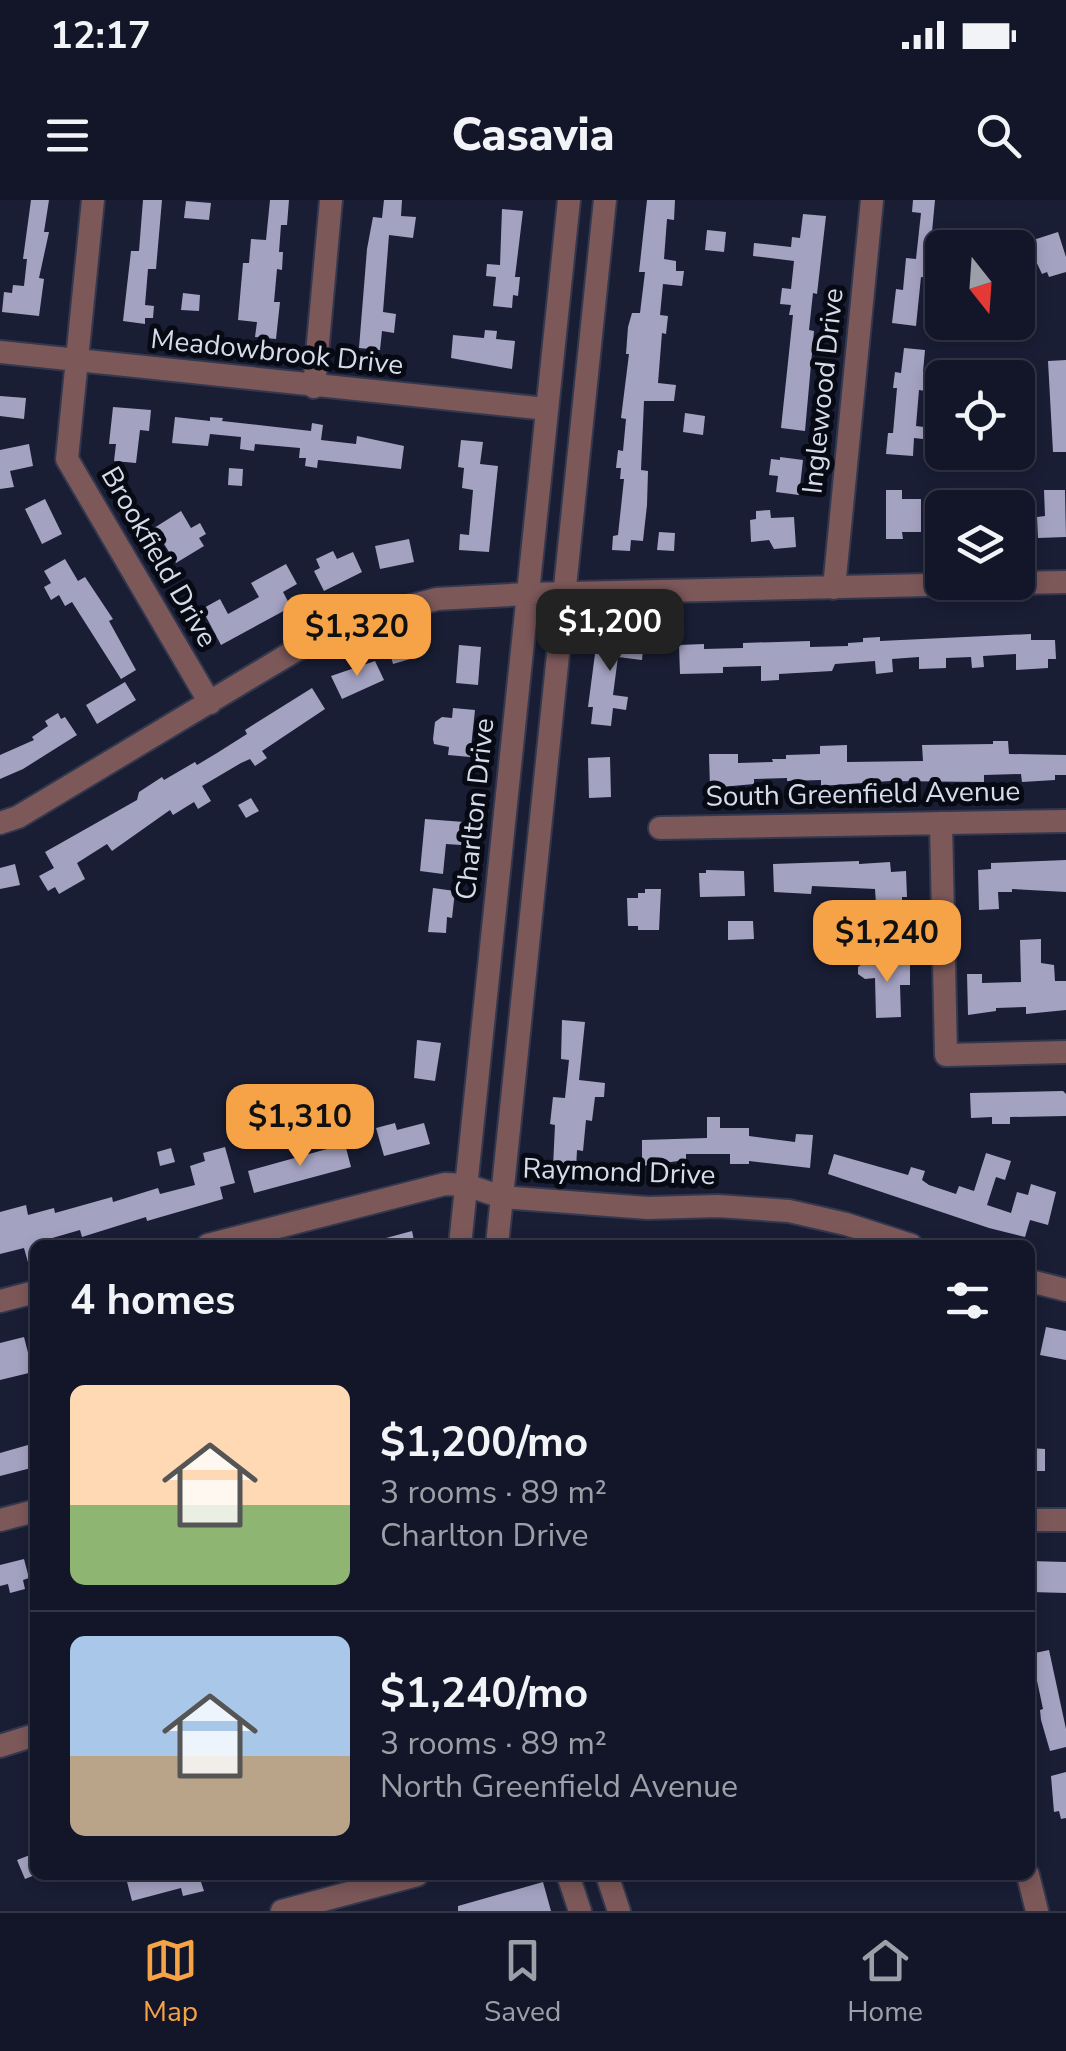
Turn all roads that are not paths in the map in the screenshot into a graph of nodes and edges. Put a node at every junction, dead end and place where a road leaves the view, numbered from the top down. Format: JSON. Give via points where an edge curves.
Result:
{"nodes":[{"id":1,"x":93,"y":200,"type":"edge"},
{"id":2,"x":332,"y":200,"type":"edge"},
{"id":3,"x":570,"y":200,"type":"edge"},
{"id":4,"x":605,"y":200,"type":"edge"},
{"id":5,"x":872,"y":200,"type":"edge"},
{"id":6,"x":0,"y":352,"type":"edge"},
{"id":7,"x":76,"y":360,"type":"junction"},
{"id":8,"x":314,"y":387,"type":"junction"},
{"id":9,"x":547,"y":409,"type":"junction"},
{"id":10,"x":1066,"y":582,"type":"edge"},
{"id":11,"x":834,"y":588,"type":"junction"},
{"id":12,"x":565,"y":593,"type":"junction"},
{"id":13,"x":527,"y":594,"type":"junction"},
{"id":14,"x":210,"y":702,"type":"junction"},
{"id":15,"x":1066,"y":821,"type":"edge"},
{"id":16,"x":0,"y":823,"type":"edge"},
{"id":17,"x":941,"y":824,"type":"junction"},
{"id":18,"x":660,"y":828,"type":"dead end"},
{"id":19,"x":1066,"y":1052,"type":"edge"},
{"id":20,"x":466,"y":1185,"type":"junction"},
{"id":21,"x":502,"y":1197,"type":"junction"},
{"id":22,"x":227,"y":1240,"type":"edge"},
{"id":23,"x":460,"y":1240,"type":"edge"},
{"id":24,"x":498,"y":1240,"type":"edge"},
{"id":25,"x":896,"y":1240,"type":"edge"},
{"id":26,"x":1035,"y":1282,"type":"edge"},
{"id":27,"x":1066,"y":1290,"type":"edge"},
{"id":28,"x":30,"y":1293,"type":"edge"},
{"id":29,"x":0,"y":1301,"type":"edge"},
{"id":30,"x":30,"y":1512,"type":"edge"},
{"id":31,"x":0,"y":1520,"type":"edge"},
{"id":32,"x":1035,"y":1520,"type":"edge"},
{"id":33,"x":1066,"y":1520,"type":"edge"},
{"id":34,"x":30,"y":1737,"type":"edge"},
{"id":35,"x":0,"y":1746,"type":"edge"},
{"id":36,"x":399,"y":1880,"type":"edge"},
{"id":37,"x":570,"y":1880,"type":"edge"},
{"id":38,"x":610,"y":1880,"type":"edge"},
{"id":39,"x":1029,"y":1880,"type":"edge"},
{"id":40,"x":282,"y":1911,"type":"edge"},
{"id":41,"x":580,"y":1911,"type":"edge"},
{"id":42,"x":620,"y":1911,"type":"edge"},
{"id":43,"x":1036,"y":1911,"type":"edge"}],
"edges":[{"from":1,"to":7,"type":"street","name":"Brookfield Drive"},
{"from":2,"to":8,"type":"street"},
{"from":3,"to":9,"type":"street","name":"Charlton Drive"},
{"from":4,"to":12,"type":"street"},
{"from":5,"to":11,"type":"street","name":"Inglewood Drive"},
{"from":6,"to":7,"type":"street","name":"Meadowbrook Drive"},
{"from":7,"to":8,"type":"street","name":"Meadowbrook Drive"},
{"from":7,"to":14,"type":"street","name":"Brookfield Drive","via":[[67,460]]},
{"from":8,"to":9,"type":"street","name":"Meadowbrook Drive"},
{"from":9,"to":13,"type":"street","name":"Charlton Drive"},
{"from":10,"to":11,"type":"street"},
{"from":11,"to":12,"type":"street"},
{"from":12,"to":13,"type":"street"},
{"from":12,"to":21,"type":"street"},
{"from":13,"to":14,"type":"street","via":[[437,600],[356,620]]},
{"from":13,"to":20,"type":"street","name":"Charlton Drive"},
{"from":14,"to":16,"type":"street"},
{"from":15,"to":17,"type":"street","name":"South Greenfield Avenue"},
{"from":17,"to":18,"type":"street","name":"South Greenfield Avenue"},
{"from":17,"to":19,"type":"street","via":[[946,1055]]},
{"from":20,"to":21,"type":"street","name":"Raymond Drive"},
{"from":20,"to":22,"type":"street","name":"Raymond Drive","via":[[425,1187]]},
{"from":20,"to":23,"type":"street","name":"Charlton Drive"},
{"from":21,"to":24,"type":"street"},
{"from":21,"to":25,"type":"street","name":"Raymond Drive","via":[[788,1211]]},
{"from":26,"to":27,"type":"street"},
{"from":28,"to":29,"type":"street"},
{"from":30,"to":31,"type":"street"},
{"from":32,"to":33,"type":"street"},
{"from":34,"to":35,"type":"street"},
{"from":36,"to":40,"type":"street"},
{"from":37,"to":41,"type":"street"},
{"from":38,"to":42,"type":"street"},
{"from":39,"to":43,"type":"street"}]}
